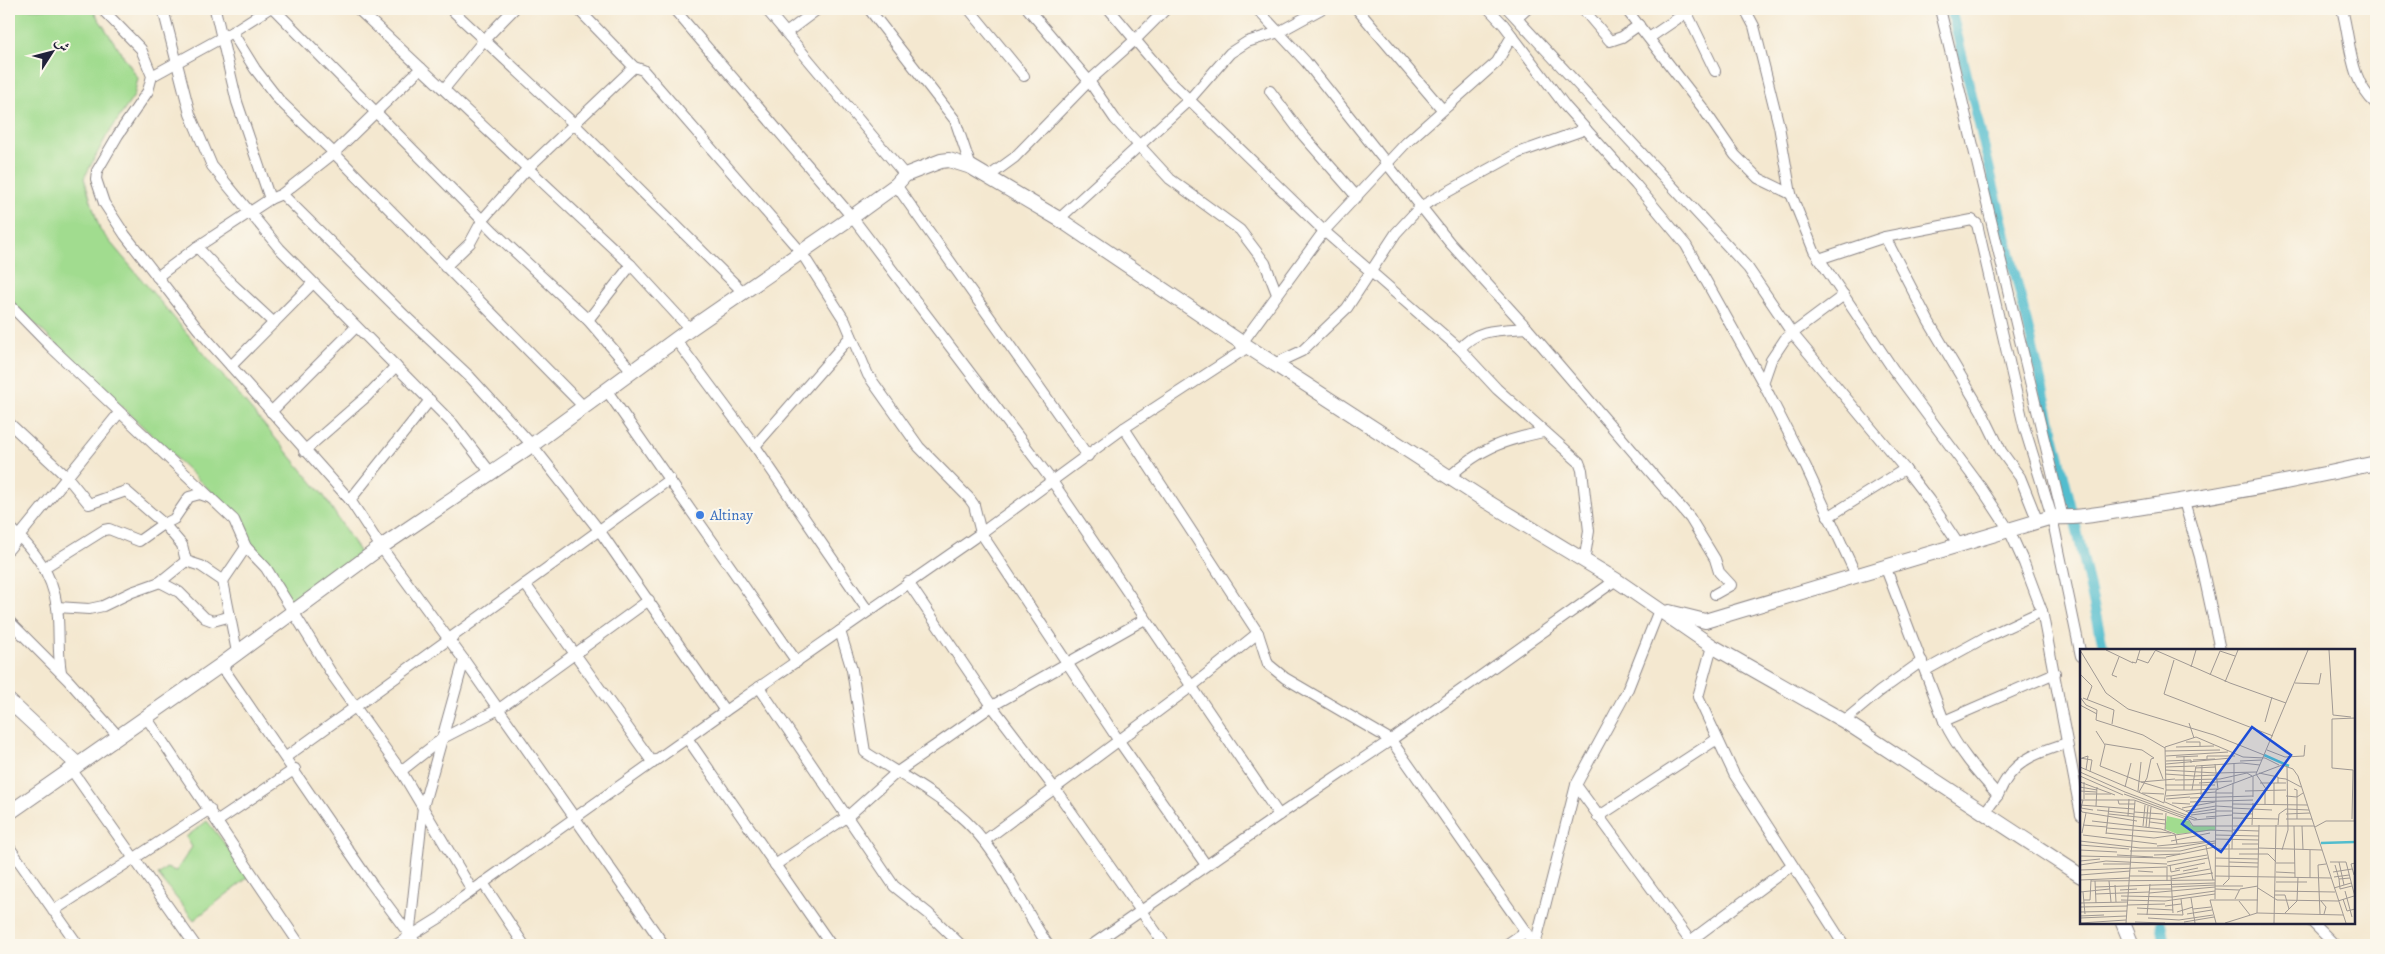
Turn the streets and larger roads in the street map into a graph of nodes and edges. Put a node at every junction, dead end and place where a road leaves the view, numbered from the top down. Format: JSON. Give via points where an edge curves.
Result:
{"nodes":[{"id":1,"x":102,"y":9,"type":"edge"},
{"id":2,"x":163,"y":9,"type":"edge"},
{"id":3,"x":215,"y":9,"type":"edge"},
{"id":4,"x":268,"y":9,"type":"edge"},
{"id":5,"x":274,"y":9,"type":"edge"},
{"id":6,"x":358,"y":9,"type":"edge"},
{"id":7,"x":451,"y":9,"type":"edge"},
{"id":8,"x":514,"y":9,"type":"edge"},
{"id":9,"x":578,"y":9,"type":"edge"},
{"id":10,"x":674,"y":9,"type":"edge"},
{"id":11,"x":766,"y":9,"type":"edge"},
{"id":12,"x":818,"y":9,"type":"edge"},
{"id":13,"x":869,"y":9,"type":"edge"},
{"id":14,"x":969,"y":9,"type":"edge"},
{"id":15,"x":1028,"y":9,"type":"edge"},
{"id":16,"x":1109,"y":9,"type":"edge"},
{"id":17,"x":1166,"y":9,"type":"edge"},
{"id":18,"x":1257,"y":9,"type":"edge"},
{"id":19,"x":1321,"y":9,"type":"edge"},
{"id":20,"x":1357,"y":9,"type":"edge"},
{"id":21,"x":1489,"y":9,"type":"edge"},
{"id":22,"x":1508,"y":9,"type":"edge"},
{"id":23,"x":1527,"y":9,"type":"edge"},
{"id":24,"x":1583,"y":9,"type":"edge"},
{"id":25,"x":1626,"y":9,"type":"edge"},
{"id":26,"x":1745,"y":9,"type":"edge"},
{"id":27,"x":1940,"y":9,"type":"edge"},
{"id":28,"x":2342,"y":9,"type":"edge"},
{"id":29,"x":1686,"y":10,"type":"edge"},
{"id":30,"x":1517,"y":18,"type":"junction"},
{"id":31,"x":1639,"y":25,"type":"junction"},
{"id":32,"x":232,"y":32,"type":"junction"},
{"id":33,"x":1279,"y":32,"type":"junction"},
{"id":34,"x":786,"y":33,"type":"junction"},
{"id":35,"x":1512,"y":36,"type":"junction"},
{"id":36,"x":222,"y":38,"type":"junction"},
{"id":37,"x":1649,"y":38,"type":"junction"},
{"id":38,"x":484,"y":40,"type":"junction"},
{"id":39,"x":1135,"y":40,"type":"junction"},
{"id":40,"x":177,"y":63,"type":"junction"},
{"id":41,"x":634,"y":67,"type":"junction"},
{"id":42,"x":421,"y":68,"type":"junction"},
{"id":43,"x":1715,"y":72,"type":"dead end"},
{"id":44,"x":152,"y":76,"type":"junction"},
{"id":45,"x":1024,"y":76,"type":"dead end"},
{"id":46,"x":1089,"y":81,"type":"junction"},
{"id":47,"x":444,"y":89,"type":"junction"},
{"id":48,"x":1270,"y":91,"type":"dead end"},
{"id":49,"x":1189,"y":100,"type":"junction"},
{"id":50,"x":2376,"y":104,"type":"edge"},
{"id":51,"x":1442,"y":109,"type":"junction"},
{"id":52,"x":376,"y":112,"type":"junction"},
{"id":53,"x":573,"y":123,"type":"junction"},
{"id":54,"x":1586,"y":129,"type":"junction"},
{"id":55,"x":1139,"y":146,"type":"junction"},
{"id":56,"x":334,"y":152,"type":"junction"},
{"id":57,"x":1386,"y":164,"type":"junction"},
{"id":58,"x":971,"y":167,"type":"junction"},
{"id":59,"x":528,"y":168,"type":"junction"},
{"id":60,"x":988,"y":177,"type":"junction"},
{"id":61,"x":901,"y":180,"type":"junction"},
{"id":62,"x":282,"y":194,"type":"junction"},
{"id":63,"x":1791,"y":194,"type":"junction"},
{"id":64,"x":1357,"y":197,"type":"junction"},
{"id":65,"x":270,"y":199,"type":"junction"},
{"id":66,"x":1420,"y":207,"type":"junction"},
{"id":67,"x":250,"y":213,"type":"junction"},
{"id":68,"x":852,"y":218,"type":"junction"},
{"id":69,"x":483,"y":219,"type":"junction"},
{"id":70,"x":1059,"y":220,"type":"junction"},
{"id":71,"x":1324,"y":231,"type":"junction"},
{"id":72,"x":1885,"y":237,"type":"junction"},
{"id":73,"x":197,"y":247,"type":"junction"},
{"id":74,"x":801,"y":252,"type":"junction"},
{"id":75,"x":1819,"y":259,"type":"junction"},
{"id":76,"x":631,"y":265,"type":"junction"},
{"id":77,"x":445,"y":267,"type":"junction"},
{"id":78,"x":1370,"y":273,"type":"junction"},
{"id":79,"x":158,"y":277,"type":"junction"},
{"id":80,"x":313,"y":283,"type":"junction"},
{"id":81,"x":743,"y":292,"type":"junction"},
{"id":82,"x":1277,"y":294,"type":"junction"},
{"id":83,"x":1844,"y":295,"type":"junction"},
{"id":84,"x":9,"y":304,"type":"edge"},
{"id":85,"x":588,"y":320,"type":"junction"},
{"id":86,"x":274,"y":324,"type":"junction"},
{"id":87,"x":356,"y":326,"type":"junction"},
{"id":88,"x":1527,"y":328,"type":"junction"},
{"id":89,"x":690,"y":329,"type":"junction"},
{"id":90,"x":1792,"y":333,"type":"junction"},
{"id":91,"x":851,"y":336,"type":"junction"},
{"id":92,"x":676,"y":340,"type":"junction"},
{"id":93,"x":1245,"y":345,"type":"junction"},
{"id":94,"x":1460,"y":349,"type":"junction"},
{"id":95,"x":1274,"y":364,"type":"junction"},
{"id":96,"x":231,"y":366,"type":"junction"},
{"id":97,"x":396,"y":366,"type":"junction"},
{"id":98,"x":632,"y":371,"type":"junction"},
{"id":99,"x":1763,"y":383,"type":"junction"},
{"id":100,"x":607,"y":390,"type":"junction"},
{"id":101,"x":430,"y":400,"type":"junction"},
{"id":102,"x":584,"y":406,"type":"junction"},
{"id":103,"x":119,"y":412,"type":"junction"},
{"id":104,"x":271,"y":412,"type":"junction"},
{"id":105,"x":9,"y":423,"type":"edge"},
{"id":106,"x":1124,"y":428,"type":"junction"},
{"id":107,"x":1543,"y":432,"type":"junction"},
{"id":108,"x":532,"y":445,"type":"junction"},
{"id":109,"x":756,"y":446,"type":"junction"},
{"id":110,"x":304,"y":451,"type":"junction"},
{"id":111,"x":1088,"y":456,"type":"junction"},
{"id":112,"x":2376,"y":463,"type":"edge"},
{"id":113,"x":1905,"y":469,"type":"junction"},
{"id":114,"x":491,"y":473,"type":"junction"},
{"id":115,"x":1449,"y":477,"type":"junction"},
{"id":116,"x":68,"y":478,"type":"junction"},
{"id":117,"x":670,"y":479,"type":"junction"},
{"id":118,"x":1052,"y":481,"type":"junction"},
{"id":119,"x":350,"y":500,"type":"junction"},
{"id":120,"x":216,"y":501,"type":"junction"},
{"id":121,"x":2184,"y":501,"type":"junction"},
{"id":122,"x":1828,"y":517,"type":"junction"},
{"id":123,"x":2058,"y":518,"type":"junction"},
{"id":124,"x":2038,"y":522,"type":"junction"},
{"id":125,"x":164,"y":524,"type":"junction"},
{"id":126,"x":9,"y":526,"type":"edge"},
{"id":127,"x":600,"y":530,"type":"junction"},
{"id":128,"x":2009,"y":530,"type":"junction"},
{"id":129,"x":981,"y":533,"type":"junction"},
{"id":130,"x":20,"y":537,"type":"junction"},
{"id":131,"x":1959,"y":545,"type":"junction"},
{"id":132,"x":246,"y":547,"type":"junction"},
{"id":133,"x":381,"y":547,"type":"junction"},
{"id":134,"x":9,"y":549,"type":"edge"},
{"id":135,"x":186,"y":561,"type":"junction"},
{"id":136,"x":1584,"y":562,"type":"junction"},
{"id":137,"x":1885,"y":566,"type":"junction"},
{"id":138,"x":45,"y":567,"type":"junction"},
{"id":139,"x":1856,"y":575,"type":"junction"},
{"id":140,"x":1616,"y":580,"type":"junction"},
{"id":141,"x":160,"y":582,"type":"junction"},
{"id":142,"x":223,"y":582,"type":"junction"},
{"id":143,"x":908,"y":582,"type":"junction"},
{"id":144,"x":525,"y":584,"type":"junction"},
{"id":145,"x":1714,"y":594,"type":"dead end"},
{"id":146,"x":649,"y":600,"type":"junction"},
{"id":147,"x":57,"y":607,"type":"junction"},
{"id":148,"x":1659,"y":610,"type":"junction"},
{"id":149,"x":868,"y":611,"type":"junction"},
{"id":150,"x":2042,"y":611,"type":"junction"},
{"id":151,"x":291,"y":612,"type":"junction"},
{"id":152,"x":228,"y":617,"type":"junction"},
{"id":153,"x":1145,"y":619,"type":"junction"},
{"id":154,"x":9,"y":621,"type":"edge"},
{"id":155,"x":840,"y":631,"type":"junction"},
{"id":156,"x":1258,"y":632,"type":"junction"},
{"id":157,"x":449,"y":638,"type":"junction"},
{"id":158,"x":1712,"y":646,"type":"junction"},
{"id":159,"x":2220,"y":649,"type":"edge"},
{"id":160,"x":2080,"y":650,"type":"edge"},
{"id":161,"x":237,"y":652,"type":"junction"},
{"id":162,"x":574,"y":654,"type":"junction"},
{"id":163,"x":464,"y":660,"type":"junction"},
{"id":164,"x":797,"y":662,"type":"junction"},
{"id":165,"x":1070,"y":663,"type":"junction"},
{"id":166,"x":221,"y":665,"type":"junction"},
{"id":167,"x":1924,"y":666,"type":"junction"},
{"id":168,"x":60,"y":672,"type":"junction"},
{"id":169,"x":2055,"y":673,"type":"junction"},
{"id":170,"x":1192,"y":686,"type":"junction"},
{"id":171,"x":759,"y":687,"type":"junction"},
{"id":172,"x":9,"y":701,"type":"edge"},
{"id":173,"x":355,"y":706,"type":"junction"},
{"id":174,"x":992,"y":706,"type":"junction"},
{"id":175,"x":498,"y":709,"type":"junction"},
{"id":176,"x":724,"y":711,"type":"junction"},
{"id":177,"x":146,"y":717,"type":"junction"},
{"id":178,"x":1844,"y":721,"type":"junction"},
{"id":179,"x":1944,"y":722,"type":"junction"},
{"id":180,"x":118,"y":736,"type":"junction"},
{"id":181,"x":443,"y":738,"type":"junction"},
{"id":182,"x":687,"y":738,"type":"junction"},
{"id":183,"x":1717,"y":739,"type":"junction"},
{"id":184,"x":1119,"y":740,"type":"junction"},
{"id":185,"x":1391,"y":740,"type":"junction"},
{"id":186,"x":2067,"y":743,"type":"junction"},
{"id":187,"x":286,"y":757,"type":"junction"},
{"id":188,"x":653,"y":763,"type":"junction"},
{"id":189,"x":74,"y":767,"type":"junction"},
{"id":190,"x":294,"y":769,"type":"junction"},
{"id":191,"x":400,"y":771,"type":"junction"},
{"id":192,"x":896,"y":773,"type":"junction"},
{"id":193,"x":1576,"y":785,"type":"junction"},
{"id":194,"x":1055,"y":789,"type":"junction"},
{"id":195,"x":1998,"y":796,"type":"junction"},
{"id":196,"x":423,"y":807,"type":"junction"},
{"id":197,"x":210,"y":809,"type":"junction"},
{"id":198,"x":2080,"y":810,"type":"edge"},
{"id":199,"x":9,"y":811,"type":"edge"},
{"id":200,"x":1985,"y":812,"type":"junction"},
{"id":201,"x":1279,"y":815,"type":"junction"},
{"id":202,"x":574,"y":817,"type":"junction"},
{"id":203,"x":847,"y":817,"type":"junction"},
{"id":204,"x":1598,"y":817,"type":"junction"},
{"id":205,"x":218,"y":821,"type":"junction"},
{"id":206,"x":984,"y":841,"type":"junction"},
{"id":207,"x":9,"y":847,"type":"edge"},
{"id":208,"x":132,"y":858,"type":"junction"},
{"id":209,"x":776,"y":865,"type":"junction"},
{"id":210,"x":1206,"y":865,"type":"junction"},
{"id":211,"x":1792,"y":865,"type":"junction"},
{"id":212,"x":2080,"y":874,"type":"edge"},
{"id":213,"x":483,"y":883,"type":"junction"},
{"id":214,"x":472,"y":890,"type":"junction"},
{"id":215,"x":53,"y":911,"type":"junction"},
{"id":216,"x":1141,"y":911,"type":"junction"},
{"id":217,"x":2123,"y":924,"type":"edge"},
{"id":218,"x":2314,"y":924,"type":"edge"},
{"id":219,"x":1525,"y":932,"type":"junction"},
{"id":220,"x":408,"y":940,"type":"edge"},
{"id":221,"x":1692,"y":943,"type":"edge"},
{"id":222,"x":78,"y":945,"type":"edge"},
{"id":223,"x":194,"y":945,"type":"edge"},
{"id":224,"x":300,"y":945,"type":"edge"},
{"id":225,"x":396,"y":945,"type":"edge"},
{"id":226,"x":417,"y":945,"type":"edge"},
{"id":227,"x":524,"y":945,"type":"edge"},
{"id":228,"x":664,"y":945,"type":"edge"},
{"id":229,"x":830,"y":945,"type":"edge"},
{"id":230,"x":961,"y":945,"type":"edge"},
{"id":231,"x":1048,"y":945,"type":"edge"},
{"id":232,"x":1092,"y":945,"type":"edge"},
{"id":233,"x":1165,"y":945,"type":"edge"},
{"id":234,"x":1506,"y":945,"type":"edge"},
{"id":235,"x":1844,"y":945,"type":"edge"},
{"id":236,"x":2132,"y":945,"type":"edge"},
{"id":237,"x":2335,"y":945,"type":"edge"}],
"edges":[{"from":1,"to":44,"type":"street","via":[[141,49]]},
{"from":2,"to":40,"type":"street"},
{"from":3,"to":36,"type":"street"},
{"from":4,"to":32,"type":"street"},
{"from":5,"to":52,"type":"street"},
{"from":6,"to":42,"type":"street"},
{"from":7,"to":38,"type":"street"},
{"from":8,"to":38,"type":"street"},
{"from":9,"to":41,"type":"street"},
{"from":10,"to":68,"type":"street"},
{"from":11,"to":34,"type":"street"},
{"from":12,"to":34,"type":"street"},
{"from":13,"to":58,"type":"street","via":[[955,120]]},
{"from":14,"to":45,"type":"street"},
{"from":15,"to":46,"type":"street"},
{"from":16,"to":39,"type":"street"},
{"from":17,"to":39,"type":"street"},
{"from":18,"to":33,"type":"street"},
{"from":19,"to":33,"type":"street"},
{"from":20,"to":51,"type":"street"},
{"from":21,"to":35,"type":"street"},
{"from":22,"to":30,"type":"street"},
{"from":23,"to":30,"type":"street"},
{"from":24,"to":31,"type":"street","via":[[1610,41]]},
{"from":25,"to":31,"type":"street"},
{"from":26,"to":63,"type":"street","via":[[1754,26],[1779,126]]},
{"from":27,"to":123,"type":"street"},
{"from":28,"to":50,"type":"street","via":[[2356,75],[2363,91]]},
{"from":29,"to":37,"type":"street"},
{"from":29,"to":43,"type":"street"},
{"from":30,"to":90,"type":"street","via":[[1748,268]]},
{"from":31,"to":37,"type":"street"},
{"from":32,"to":36,"type":"street"},
{"from":32,"to":56,"type":"street","via":[[276,96]]},
{"from":33,"to":49,"type":"street","via":[[1247,42],[1230,53]]},
{"from":33,"to":57,"type":"street"},
{"from":34,"to":61,"type":"street"},
{"from":35,"to":51,"type":"street","via":[[1496,62]]},
{"from":35,"to":54,"type":"street"},
{"from":36,"to":40,"type":"street"},
{"from":36,"to":65,"type":"street","via":[[237,102]]},
{"from":37,"to":63,"type":"street","via":[[1735,155],[1758,178]]},
{"from":38,"to":47,"type":"street"},
{"from":38,"to":53,"type":"street"},
{"from":39,"to":46,"type":"street"},
{"from":39,"to":49,"type":"street"},
{"from":40,"to":44,"type":"street"},
{"from":40,"to":67,"type":"street","via":[[202,146],[212,166]]},
{"from":41,"to":53,"type":"street"},
{"from":41,"to":74,"type":"street","via":[[643,70]]},
{"from":42,"to":47,"type":"street"},
{"from":42,"to":52,"type":"street"},
{"from":44,"to":79,"type":"street","via":[[148,91],[118,134],[96,176],[98,192],[104,203]]},
{"from":46,"to":55,"type":"street","via":[[1115,119]]},
{"from":46,"to":60,"type":"street","via":[[1014,158]]},
{"from":47,"to":59,"type":"street"},
{"from":48,"to":64,"type":"street","via":[[1302,134]]},
{"from":49,"to":55,"type":"street"},
{"from":49,"to":71,"type":"street"},
{"from":51,"to":57,"type":"street"},
{"from":52,"to":56,"type":"street"},
{"from":52,"to":69,"type":"street"},
{"from":53,"to":59,"type":"street"},
{"from":53,"to":81,"type":"street"},
{"from":54,"to":66,"type":"street","via":[[1518,153]]},
{"from":54,"to":99,"type":"street","via":[[1686,245]]},
{"from":55,"to":70,"type":"street"},
{"from":55,"to":82,"type":"street","via":[[1170,179],[1240,230],[1265,263]]},
{"from":56,"to":62,"type":"street"},
{"from":56,"to":77,"type":"street"},
{"from":57,"to":64,"type":"street"},
{"from":57,"to":66,"type":"street"},
{"from":58,"to":60,"type":"street"},
{"from":58,"to":61,"type":"street","via":[[957,161],[941,161]]},
{"from":59,"to":69,"type":"street"},
{"from":59,"to":76,"type":"street"},
{"from":60,"to":70,"type":"street"},
{"from":61,"to":68,"type":"street"},
{"from":61,"to":111,"type":"street"},
{"from":62,"to":65,"type":"street"},
{"from":62,"to":108,"type":"street","via":[[470,377]]},
{"from":63,"to":75,"type":"street"},
{"from":64,"to":71,"type":"street"},
{"from":65,"to":67,"type":"street"},
{"from":66,"to":78,"type":"street","via":[[1396,233]]},
{"from":66,"to":88,"type":"street"},
{"from":67,"to":73,"type":"street"},
{"from":67,"to":80,"type":"street"},
{"from":68,"to":74,"type":"street"},
{"from":68,"to":118,"type":"street"},
{"from":69,"to":77,"type":"street","via":[[475,236]]},
{"from":69,"to":85,"type":"street"},
{"from":70,"to":93,"type":"street"},
{"from":71,"to":78,"type":"street"},
{"from":71,"to":82,"type":"street"},
{"from":72,"to":75,"type":"street"},
{"from":72,"to":123,"type":"street","via":[[1975,220],[2024,426]]},
{"from":72,"to":124,"type":"street","via":[[2001,451],[2020,477]]},
{"from":73,"to":79,"type":"street"},
{"from":73,"to":86,"type":"street"},
{"from":74,"to":81,"type":"street"},
{"from":74,"to":91,"type":"street","via":[[845,321]]},
{"from":75,"to":83,"type":"street"},
{"from":76,"to":85,"type":"street"},
{"from":76,"to":89,"type":"street"},
{"from":77,"to":102,"type":"street"},
{"from":78,"to":94,"type":"street"},
{"from":78,"to":95,"type":"street","via":[[1347,308],[1302,351]]},
{"from":79,"to":96,"type":"street"},
{"from":80,"to":86,"type":"street"},
{"from":80,"to":87,"type":"street"},
{"from":81,"to":89,"type":"street"},
{"from":82,"to":93,"type":"street"},
{"from":83,"to":90,"type":"street"},
{"from":83,"to":128,"type":"street"},
{"from":84,"to":103,"type":"street"},
{"from":85,"to":98,"type":"street"},
{"from":86,"to":96,"type":"street"},
{"from":87,"to":97,"type":"street"},
{"from":87,"to":104,"type":"street"},
{"from":88,"to":94,"type":"street","via":[[1484,332],[1468,338]]},
{"from":88,"to":145,"type":"street","via":[[1690,518],[1715,559],[1719,572],[1731,585]]},
{"from":89,"to":92,"type":"street"},
{"from":90,"to":99,"type":"street","via":[[1778,347]]},
{"from":90,"to":113,"type":"street"},
{"from":91,"to":109,"type":"street"},
{"from":91,"to":129,"type":"street","via":[[868,375],[919,447],[974,505]]},
{"from":92,"to":98,"type":"street"},
{"from":92,"to":109,"type":"street"},
{"from":93,"to":95,"type":"street"},
{"from":93,"to":106,"type":"street"},
{"from":94,"to":107,"type":"street"},
{"from":95,"to":115,"type":"street"},
{"from":96,"to":104,"type":"street"},
{"from":97,"to":101,"type":"street"},
{"from":97,"to":110,"type":"street"},
{"from":98,"to":100,"type":"street"},
{"from":99,"to":122,"type":"street"},
{"from":100,"to":102,"type":"street"},
{"from":100,"to":117,"type":"street"},
{"from":101,"to":114,"type":"street"},
{"from":101,"to":119,"type":"street"},
{"from":102,"to":108,"type":"street"},
{"from":103,"to":116,"type":"street"},
{"from":103,"to":120,"type":"street"},
{"from":104,"to":110,"type":"street"},
{"from":105,"to":116,"type":"street"},
{"from":106,"to":111,"type":"street"},
{"from":106,"to":156,"type":"street"},
{"from":107,"to":115,"type":"street","via":[[1512,438],[1470,457]]},
{"from":107,"to":136,"type":"street","via":[[1579,462],[1582,470],[1589,531]]},
{"from":108,"to":114,"type":"street"},
{"from":108,"to":127,"type":"street"},
{"from":109,"to":149,"type":"street"},
{"from":110,"to":119,"type":"street"},
{"from":111,"to":118,"type":"street"},
{"from":112,"to":121,"type":"street"},
{"from":113,"to":122,"type":"street"},
{"from":113,"to":131,"type":"street"},
{"from":114,"to":133,"type":"street"},
{"from":115,"to":136,"type":"street"},
{"from":116,"to":125,"type":"street","via":[[89,504],[126,491]]},
{"from":116,"to":130,"type":"street"},
{"from":117,"to":127,"type":"street"},
{"from":117,"to":164,"type":"street"},
{"from":118,"to":129,"type":"street"},
{"from":118,"to":153,"type":"street"},
{"from":119,"to":133,"type":"street"},
{"from":120,"to":125,"type":"street","via":[[200,494],[189,497],[174,519]]},
{"from":120,"to":132,"type":"street","via":[[234,520]]},
{"from":121,"to":123,"type":"street"},
{"from":121,"to":159,"type":"street"},
{"from":122,"to":139,"type":"street"},
{"from":123,"to":124,"type":"street"},
{"from":123,"to":160,"type":"street"},
{"from":124,"to":128,"type":"street"},
{"from":125,"to":135,"type":"street","via":[[182,546]]},
{"from":125,"to":138,"type":"street","via":[[138,541],[104,530]]},
{"from":126,"to":130,"type":"street"},
{"from":127,"to":144,"type":"street"},
{"from":127,"to":146,"type":"street"},
{"from":128,"to":131,"type":"street"},
{"from":128,"to":150,"type":"street"},
{"from":129,"to":143,"type":"street"},
{"from":129,"to":165,"type":"street"},
{"from":130,"to":134,"type":"street"},
{"from":130,"to":138,"type":"street"},
{"from":131,"to":137,"type":"street"},
{"from":132,"to":142,"type":"street"},
{"from":132,"to":151,"type":"street","via":[[266,568]]},
{"from":133,"to":151,"type":"street"},
{"from":133,"to":157,"type":"street"},
{"from":135,"to":141,"type":"street"},
{"from":135,"to":142,"type":"street","via":[[201,566]]},
{"from":136,"to":140,"type":"street"},
{"from":137,"to":139,"type":"street"},
{"from":137,"to":167,"type":"street"},
{"from":138,"to":147,"type":"street"},
{"from":139,"to":148,"type":"street","via":[[1705,622]]},
{"from":140,"to":148,"type":"street"},
{"from":140,"to":185,"type":"street"},
{"from":141,"to":147,"type":"street","via":[[96,608]]},
{"from":141,"to":152,"type":"street","via":[[178,592],[205,618],[214,621]]},
{"from":142,"to":152,"type":"street"},
{"from":143,"to":149,"type":"street"},
{"from":143,"to":174,"type":"street"},
{"from":144,"to":157,"type":"street"},
{"from":144,"to":162,"type":"street"},
{"from":146,"to":162,"type":"street"},
{"from":146,"to":176,"type":"street"},
{"from":147,"to":168,"type":"street"},
{"from":148,"to":158,"type":"street"},
{"from":148,"to":193,"type":"street","via":[[1627,691]]},
{"from":149,"to":155,"type":"street"},
{"from":150,"to":167,"type":"street"},
{"from":150,"to":169,"type":"street"},
{"from":151,"to":161,"type":"street"},
{"from":151,"to":173,"type":"street"},
{"from":152,"to":161,"type":"street"},
{"from":153,"to":165,"type":"street"},
{"from":153,"to":170,"type":"street"},
{"from":154,"to":168,"type":"street"},
{"from":155,"to":164,"type":"street"},
{"from":155,"to":192,"type":"street","via":[[852,670],[864,752]]},
{"from":156,"to":170,"type":"street"},
{"from":156,"to":185,"type":"street","via":[[1268,664],[1285,678]]},
{"from":157,"to":163,"type":"street"},
{"from":157,"to":173,"type":"street"},
{"from":158,"to":178,"type":"street"},
{"from":158,"to":183,"type":"street","via":[[1698,697]]},
{"from":161,"to":166,"type":"street"},
{"from":162,"to":175,"type":"street"},
{"from":162,"to":188,"type":"street"},
{"from":163,"to":175,"type":"street"},
{"from":163,"to":181,"type":"street"},
{"from":164,"to":171,"type":"street"},
{"from":165,"to":174,"type":"street"},
{"from":165,"to":184,"type":"street"},
{"from":166,"to":177,"type":"street"},
{"from":166,"to":187,"type":"street"},
{"from":167,"to":178,"type":"street","via":[[1879,692]]},
{"from":167,"to":179,"type":"street"},
{"from":168,"to":180,"type":"street"},
{"from":169,"to":179,"type":"street"},
{"from":169,"to":186,"type":"street"},
{"from":170,"to":184,"type":"street"},
{"from":170,"to":201,"type":"street"},
{"from":171,"to":176,"type":"street"},
{"from":171,"to":203,"type":"street"},
{"from":172,"to":189,"type":"street"},
{"from":173,"to":187,"type":"street"},
{"from":173,"to":191,"type":"street"},
{"from":174,"to":192,"type":"street"},
{"from":174,"to":194,"type":"street"},
{"from":175,"to":181,"type":"street"},
{"from":175,"to":202,"type":"street"},
{"from":176,"to":182,"type":"street"},
{"from":177,"to":180,"type":"street"},
{"from":177,"to":197,"type":"street"},
{"from":178,"to":200,"type":"street"},
{"from":179,"to":195,"type":"street","via":[[1964,756]]},
{"from":180,"to":189,"type":"street"},
{"from":181,"to":191,"type":"street"},
{"from":181,"to":196,"type":"street"},
{"from":182,"to":188,"type":"street"},
{"from":182,"to":209,"type":"street"},
{"from":183,"to":204,"type":"street"},
{"from":183,"to":211,"type":"street","via":[[1734,774]]},
{"from":184,"to":194,"type":"street"},
{"from":184,"to":210,"type":"street"},
{"from":185,"to":201,"type":"street"},
{"from":185,"to":219,"type":"street"},
{"from":186,"to":195,"type":"street","via":[[2025,760],[2005,778]]},
{"from":186,"to":198,"type":"street"},
{"from":187,"to":190,"type":"street"},
{"from":188,"to":202,"type":"street"},
{"from":189,"to":199,"type":"street"},
{"from":189,"to":208,"type":"street"},
{"from":190,"to":205,"type":"street"},
{"from":190,"to":220,"type":"street"},
{"from":191,"to":196,"type":"street"},
{"from":192,"to":203,"type":"street"},
{"from":192,"to":206,"type":"street","via":[[921,786],[950,808]]},
{"from":193,"to":204,"type":"street"},
{"from":193,"to":219,"type":"street","via":[[1535,945]]},
{"from":194,"to":206,"type":"street"},
{"from":194,"to":216,"type":"street"},
{"from":195,"to":200,"type":"street"},
{"from":196,"to":214,"type":"street"},
{"from":196,"to":220,"type":"street"},
{"from":197,"to":205,"type":"street"},
{"from":197,"to":208,"type":"street"},
{"from":200,"to":212,"type":"street"},
{"from":201,"to":210,"type":"street"},
{"from":202,"to":213,"type":"street"},
{"from":202,"to":228,"type":"street"},
{"from":203,"to":209,"type":"street"},
{"from":203,"to":230,"type":"street","via":[[894,886]]},
{"from":204,"to":221,"type":"street"},
{"from":205,"to":224,"type":"street"},
{"from":206,"to":231,"type":"street"},
{"from":207,"to":215,"type":"street"},
{"from":208,"to":215,"type":"street"},
{"from":208,"to":223,"type":"street"},
{"from":209,"to":229,"type":"street"},
{"from":210,"to":216,"type":"street"},
{"from":211,"to":221,"type":"street"},
{"from":211,"to":235,"type":"street"},
{"from":213,"to":214,"type":"street"},
{"from":213,"to":227,"type":"street"},
{"from":214,"to":220,"type":"street","via":[[441,918]]},
{"from":215,"to":222,"type":"street"},
{"from":216,"to":232,"type":"street"},
{"from":216,"to":233,"type":"street"},
{"from":217,"to":236,"type":"street"},
{"from":218,"to":237,"type":"street"},
{"from":219,"to":234,"type":"street"},
{"from":220,"to":225,"type":"street"},
{"from":220,"to":226,"type":"street"}]}
